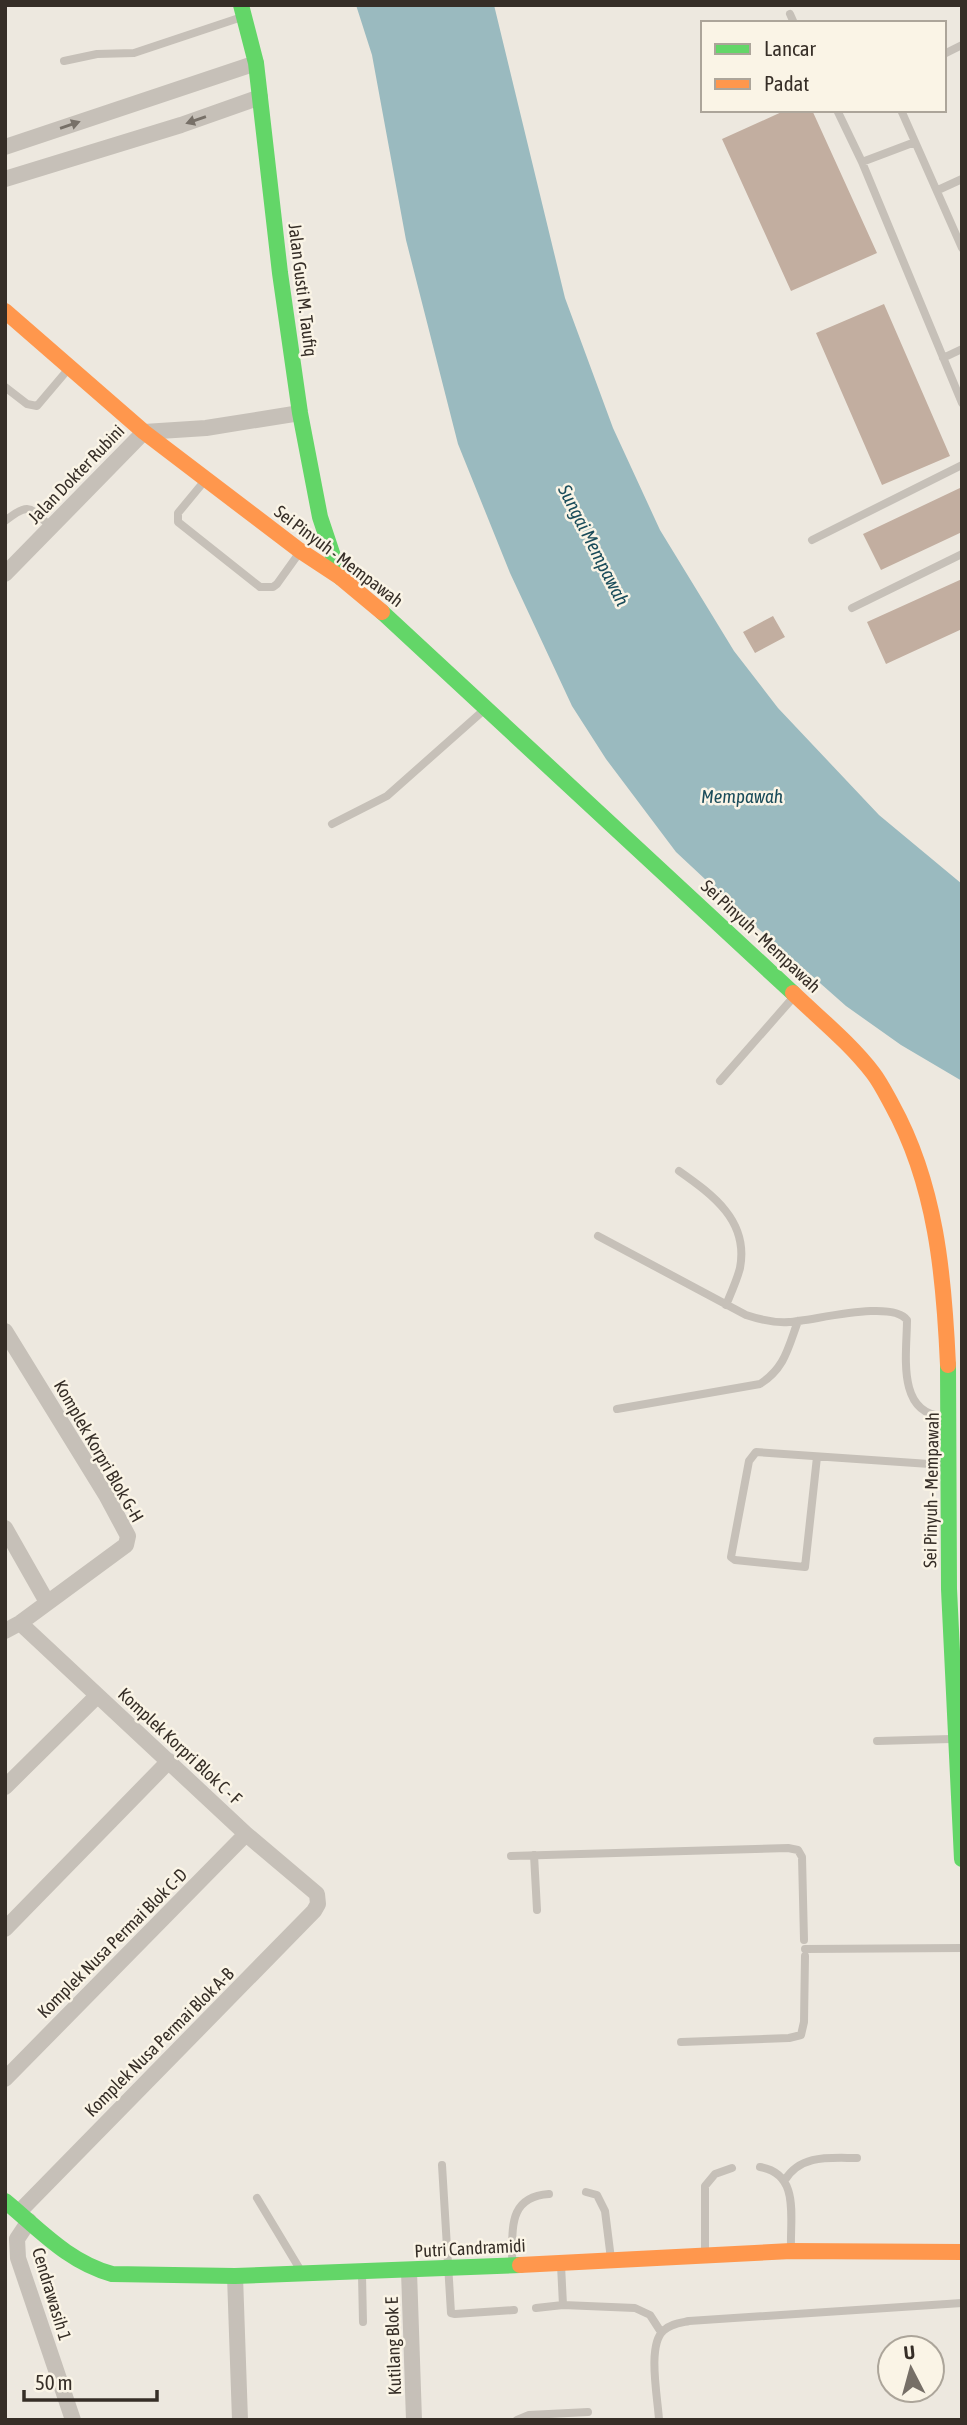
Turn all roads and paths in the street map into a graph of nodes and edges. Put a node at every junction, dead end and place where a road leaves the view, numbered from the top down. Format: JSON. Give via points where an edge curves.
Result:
{"nodes":[{"id":1,"x":243,"y":10,"type":"edge"},
{"id":2,"x":790,"y":14,"type":"dead end"},
{"id":3,"x":793,"y":21,"type":"edge"},
{"id":4,"x":962,"y":45,"type":"edge"},
{"id":5,"x":946,"y":53,"type":"edge"},
{"id":6,"x":64,"y":61,"type":"dead end"},
{"id":7,"x":256,"y":63,"type":"junction"},
{"id":8,"x":260,"y":97,"type":"junction"},
{"id":9,"x":838,"y":112,"type":"edge"},
{"id":10,"x":902,"y":112,"type":"edge"},
{"id":11,"x":915,"y":142,"type":"junction"},
{"id":12,"x":5,"y":147,"type":"edge"},
{"id":13,"x":862,"y":162,"type":"junction"},
{"id":14,"x":5,"y":179,"type":"edge"},
{"id":15,"x":962,"y":179,"type":"edge"},
{"id":16,"x":938,"y":190,"type":"junction"},
{"id":17,"x":962,"y":248,"type":"edge"},
{"id":18,"x":6,"y":314,"type":"edge"},
{"id":19,"x":962,"y":349,"type":"edge"},
{"id":20,"x":943,"y":358,"type":"junction"},
{"id":21,"x":69,"y":368,"type":"junction"},
{"id":22,"x":5,"y":387,"type":"edge"},
{"id":23,"x":962,"y":403,"type":"edge"},
{"id":24,"x":300,"y":413,"type":"junction"},
{"id":25,"x":144,"y":432,"type":"junction"},
{"id":26,"x":962,"y":465,"type":"edge"},
{"id":27,"x":205,"y":481,"type":"junction"},
{"id":28,"x":5,"y":520,"type":"edge"},
{"id":29,"x":51,"y":527,"type":"junction"},
{"id":30,"x":813,"y":540,"type":"dead end"},
{"id":31,"x":962,"y":554,"type":"edge"},
{"id":32,"x":297,"y":556,"type":"junction"},
{"id":33,"x":5,"y":574,"type":"edge"},
{"id":34,"x":340,"y":577,"type":"junction"},
{"id":35,"x":852,"y":608,"type":"dead end"},
{"id":36,"x":486,"y":708,"type":"junction"},
{"id":37,"x":332,"y":824,"type":"dead end"},
{"id":38,"x":795,"y":995,"type":"junction"},
{"id":39,"x":720,"y":1081,"type":"dead end"},
{"id":40,"x":679,"y":1171,"type":"dead end"},
{"id":41,"x":598,"y":1236,"type":"dead end"},
{"id":42,"x":726,"y":1305,"type":"junction"},
{"id":43,"x":798,"y":1321,"type":"junction"},
{"id":44,"x":5,"y":1331,"type":"edge"},
{"id":45,"x":956,"y":1377,"type":"edge"},
{"id":46,"x":617,"y":1409,"type":"dead end"},
{"id":47,"x":952,"y":1416,"type":"junction"},
{"id":48,"x":817,"y":1457,"type":"junction"},
{"id":49,"x":950,"y":1466,"type":"junction"},
{"id":50,"x":962,"y":1488,"type":"edge"},
{"id":51,"x":948,"y":1500,"type":"junction"},
{"id":52,"x":5,"y":1528,"type":"edge"},
{"id":53,"x":955,"y":1552,"type":"edge"},
{"id":54,"x":47,"y":1602,"type":"junction"},
{"id":55,"x":13,"y":1627,"type":"edge"},
{"id":56,"x":97,"y":1696,"type":"junction"},
{"id":57,"x":958,"y":1734,"type":"edge"},
{"id":58,"x":877,"y":1741,"type":"dead end"},
{"id":59,"x":169,"y":1761,"type":"junction"},
{"id":60,"x":5,"y":1787,"type":"edge"},
{"id":61,"x":246,"y":1834,"type":"junction"},
{"id":62,"x":511,"y":1856,"type":"dead end"},
{"id":63,"x":534,"y":1856,"type":"junction"},
{"id":64,"x":962,"y":1858,"type":"edge"},
{"id":65,"x":317,"y":1894,"type":"joint"},
{"id":66,"x":537,"y":1910,"type":"dead end"},
{"id":67,"x":5,"y":1929,"type":"edge"},
{"id":68,"x":805,"y":1948,"type":"junction"},
{"id":69,"x":962,"y":1948,"type":"edge"},
{"id":70,"x":681,"y":2042,"type":"dead end"},
{"id":71,"x":5,"y":2079,"type":"edge"},
{"id":72,"x":857,"y":2158,"type":"dead end"},
{"id":73,"x":442,"y":2165,"type":"dead end"},
{"id":74,"x":760,"y":2167,"type":"dead end"},
{"id":75,"x":732,"y":2168,"type":"dead end"},
{"id":76,"x":785,"y":2180,"type":"junction"},
{"id":77,"x":586,"y":2192,"type":"dead end"},
{"id":78,"x":549,"y":2194,"type":"dead end"},
{"id":79,"x":257,"y":2198,"type":"dead end"},
{"id":80,"x":5,"y":2201,"type":"edge"},
{"id":81,"x":24,"y":2217,"type":"junction"},
{"id":82,"x":791,"y":2251,"type":"junction"},
{"id":83,"x":962,"y":2252,"type":"edge"},
{"id":84,"x":705,"y":2255,"type":"junction"},
{"id":85,"x":611,"y":2260,"type":"junction"},
{"id":86,"x":561,"y":2262,"type":"junction"},
{"id":87,"x":12,"y":2263,"type":"edge"},
{"id":88,"x":512,"y":2265,"type":"junction"},
{"id":89,"x":448,"y":2269,"type":"junction"},
{"id":90,"x":409,"y":2271,"type":"junction"},
{"id":91,"x":362,"y":2272,"type":"junction"},
{"id":92,"x":302,"y":2274,"type":"junction"},
{"id":93,"x":236,"y":2276,"type":"junction"},
{"id":94,"x":962,"y":2303,"type":"edge"},
{"id":95,"x":563,"y":2305,"type":"junction"},
{"id":96,"x":536,"y":2308,"type":"dead end"},
{"id":97,"x":514,"y":2310,"type":"dead end"},
{"id":98,"x":363,"y":2322,"type":"dead end"},
{"id":99,"x":661,"y":2332,"type":"junction"},
{"id":100,"x":588,"y":2412,"type":"dead end"},
{"id":101,"x":73,"y":2420,"type":"edge"},
{"id":102,"x":240,"y":2420,"type":"edge"},
{"id":103,"x":415,"y":2420,"type":"edge"},
{"id":104,"x":517,"y":2420,"type":"edge"},
{"id":105,"x":659,"y":2420,"type":"edge"}],
"edges":[{"from":1,"to":6,"type":"lane","via":[[135,52]]},
{"from":1,"to":7,"type":"main road","name":"Jalan Gusti M. Taufiq"},
{"from":2,"to":3,"type":"lane"},
{"from":4,"to":5,"type":"lane"},
{"from":7,"to":8,"type":"main road","name":"Jalan Gusti M. Taufiq"},
{"from":12,"to":7,"type":"street","one_way":true},
{"from":8,"to":14,"type":"street","one_way":true},
{"from":8,"to":24,"type":"main road","name":"Jalan Gusti M. Taufiq"},
{"from":9,"to":13,"type":"lane"},
{"from":10,"to":11,"type":"lane"},
{"from":11,"to":13,"type":"lane"},
{"from":11,"to":16,"type":"lane"},
{"from":13,"to":20,"type":"lane"},
{"from":15,"to":16,"type":"lane"},
{"from":16,"to":17,"type":"lane"},
{"from":18,"to":21,"type":"main road","name":"Sei Pinyuh - Mempawah"},
{"from":19,"to":20,"type":"lane"},
{"from":20,"to":23,"type":"lane"},
{"from":21,"to":22,"type":"lane","via":[[37,405],[27,404]]},
{"from":21,"to":25,"type":"main road","name":"Sei Pinyuh - Mempawah"},
{"from":24,"to":25,"type":"street","via":[[206,428]]},
{"from":24,"to":34,"type":"main road","name":"Jalan Gusti M. Taufiq","via":[[320,517]]},
{"from":25,"to":27,"type":"main road","name":"Sei Pinyuh - Mempawah"},
{"from":25,"to":29,"type":"street","name":"Jalan Dokter Rubini"},
{"from":26,"to":30,"type":"lane"},
{"from":27,"to":32,"type":"main road","name":"Sei Pinyuh - Mempawah"},
{"from":27,"to":32,"type":"lane","via":[[178,513],[180,526],[260,587],[273,587]]},
{"from":28,"to":29,"type":"lane","via":[[25,508]]},
{"from":29,"to":33,"type":"street","name":"Jalan Dokter Rubini"},
{"from":31,"to":35,"type":"lane"},
{"from":32,"to":34,"type":"main road","name":"Sei Pinyuh - Mempawah"},
{"from":34,"to":36,"type":"main road","name":"Sei Pinyuh - Mempawah"},
{"from":36,"to":37,"type":"lane","via":[[387,796]]},
{"from":36,"to":38,"type":"main road","name":"Sei Pinyuh - Mempawah"},
{"from":38,"to":39,"type":"lane"},
{"from":38,"to":45,"type":"main road","name":"Sei Pinyuh - Mempawah","via":[[876,1076],[918,1155],[936,1209],[947,1272]]},
{"from":40,"to":42,"type":"lane","via":[[714,1195],[737,1234],[739,1272]]},
{"from":41,"to":42,"type":"lane"},
{"from":42,"to":43,"type":"lane","via":[[767,1322]]},
{"from":43,"to":46,"type":"lane","via":[[784,1361],[760,1384]]},
{"from":43,"to":47,"type":"lane","via":[[876,1311],[904,1315],[911,1396],[924,1412]]},
{"from":44,"to":54,"type":"street","name":"Komplek Korpri Blok G-H","via":[[128,1536],[126,1545]]},
{"from":45,"to":47,"type":"main road","name":"Sei Pinyuh - Mempawah"},
{"from":47,"to":49,"type":"main road","name":"Sei Pinyuh - Mempawah"},
{"from":48,"to":48,"type":"lane","via":[[805,1567],[735,1560],[752,1456],[756,1452]]},
{"from":48,"to":49,"type":"lane"},
{"from":49,"to":51,"type":"main road","name":"Sei Pinyuh - Mempawah"},
{"from":50,"to":51,"type":"street"},
{"from":51,"to":53,"type":"main road","name":"Sei Pinyuh - Mempawah"},
{"from":52,"to":54,"type":"street"},
{"from":53,"to":57,"type":"main road","name":"Sei Pinyuh - Mempawah"},
{"from":54,"to":55,"type":"street","name":"Komplek Korpri Blok G-H"},
{"from":55,"to":56,"type":"street","name":"Komplek Korpri Blok C - F"},
{"from":56,"to":59,"type":"street","name":"Komplek Korpri Blok C - F"},
{"from":56,"to":60,"type":"street"},
{"from":57,"to":58,"type":"lane"},
{"from":57,"to":64,"type":"main road","name":"Sei Pinyuh - Mempawah"},
{"from":59,"to":61,"type":"street","name":"Komplek Korpri Blok C - F"},
{"from":59,"to":67,"type":"street"},
{"from":61,"to":65,"type":"street","name":"Komplek Korpri Blok C - F"},
{"from":61,"to":71,"type":"street","name":"Komplek Nusa Permai Blok C-D"},
{"from":62,"to":63,"type":"lane"},
{"from":63,"to":66,"type":"lane"},
{"from":63,"to":68,"type":"lane","via":[[797,1850],[802,1857]]},
{"from":65,"to":81,"type":"street","name":"Komplek Nusa Permai Blok A-B","via":[[314,1911]]},
{"from":68,"to":69,"type":"lane"},
{"from":68,"to":70,"type":"lane","via":[[802,2035]]},
{"from":72,"to":76,"type":"lane","via":[[805,2162]]},
{"from":73,"to":89,"type":"lane"},
{"from":74,"to":76,"type":"lane","via":[[773,2169]]},
{"from":75,"to":84,"type":"lane","via":[[715,2174],[705,2186]]},
{"from":76,"to":82,"type":"lane"},
{"from":77,"to":85,"type":"lane","via":[[597,2195],[605,2211]]},
{"from":78,"to":88,"type":"lane","via":[[527,2199],[513,2219]]},
{"from":79,"to":92,"type":"lane"},
{"from":80,"to":81,"type":"main road","name":"Putri Candramidi"},
{"from":81,"to":87,"type":"street","name":"Cendrawasih 1"},
{"from":81,"to":93,"type":"main road","name":"Putri Candramidi","via":[[77,2261],[102,2272]]},
{"from":82,"to":83,"type":"main road","name":"Putri Candramidi"},
{"from":82,"to":84,"type":"main road","name":"Putri Candramidi"},
{"from":84,"to":85,"type":"main road","name":"Putri Candramidi"},
{"from":85,"to":86,"type":"main road","name":"Putri Candramidi"},
{"from":86,"to":88,"type":"main road","name":"Putri Candramidi"},
{"from":86,"to":95,"type":"lane"},
{"from":87,"to":101,"type":"street","name":"Cendrawasih 1"},
{"from":88,"to":89,"type":"main road","name":"Putri Candramidi"},
{"from":89,"to":90,"type":"main road","name":"Putri Candramidi"},
{"from":89,"to":97,"type":"lane","via":[[451,2313]]},
{"from":90,"to":91,"type":"main road","name":"Putri Candramidi"},
{"from":90,"to":103,"type":"street","name":"Kutilang Blok E"},
{"from":91,"to":92,"type":"main road","name":"Putri Candramidi"},
{"from":91,"to":98,"type":"lane"},
{"from":92,"to":93,"type":"main road","name":"Putri Candramidi"},
{"from":93,"to":102,"type":"street"},
{"from":94,"to":99,"type":"lane","via":[[689,2321]]},
{"from":95,"to":96,"type":"lane"},
{"from":95,"to":99,"type":"lane","via":[[635,2308],[650,2315]]},
{"from":99,"to":105,"type":"lane","via":[[654,2353]]},
{"from":100,"to":104,"type":"lane","via":[[529,2415]]}]}
